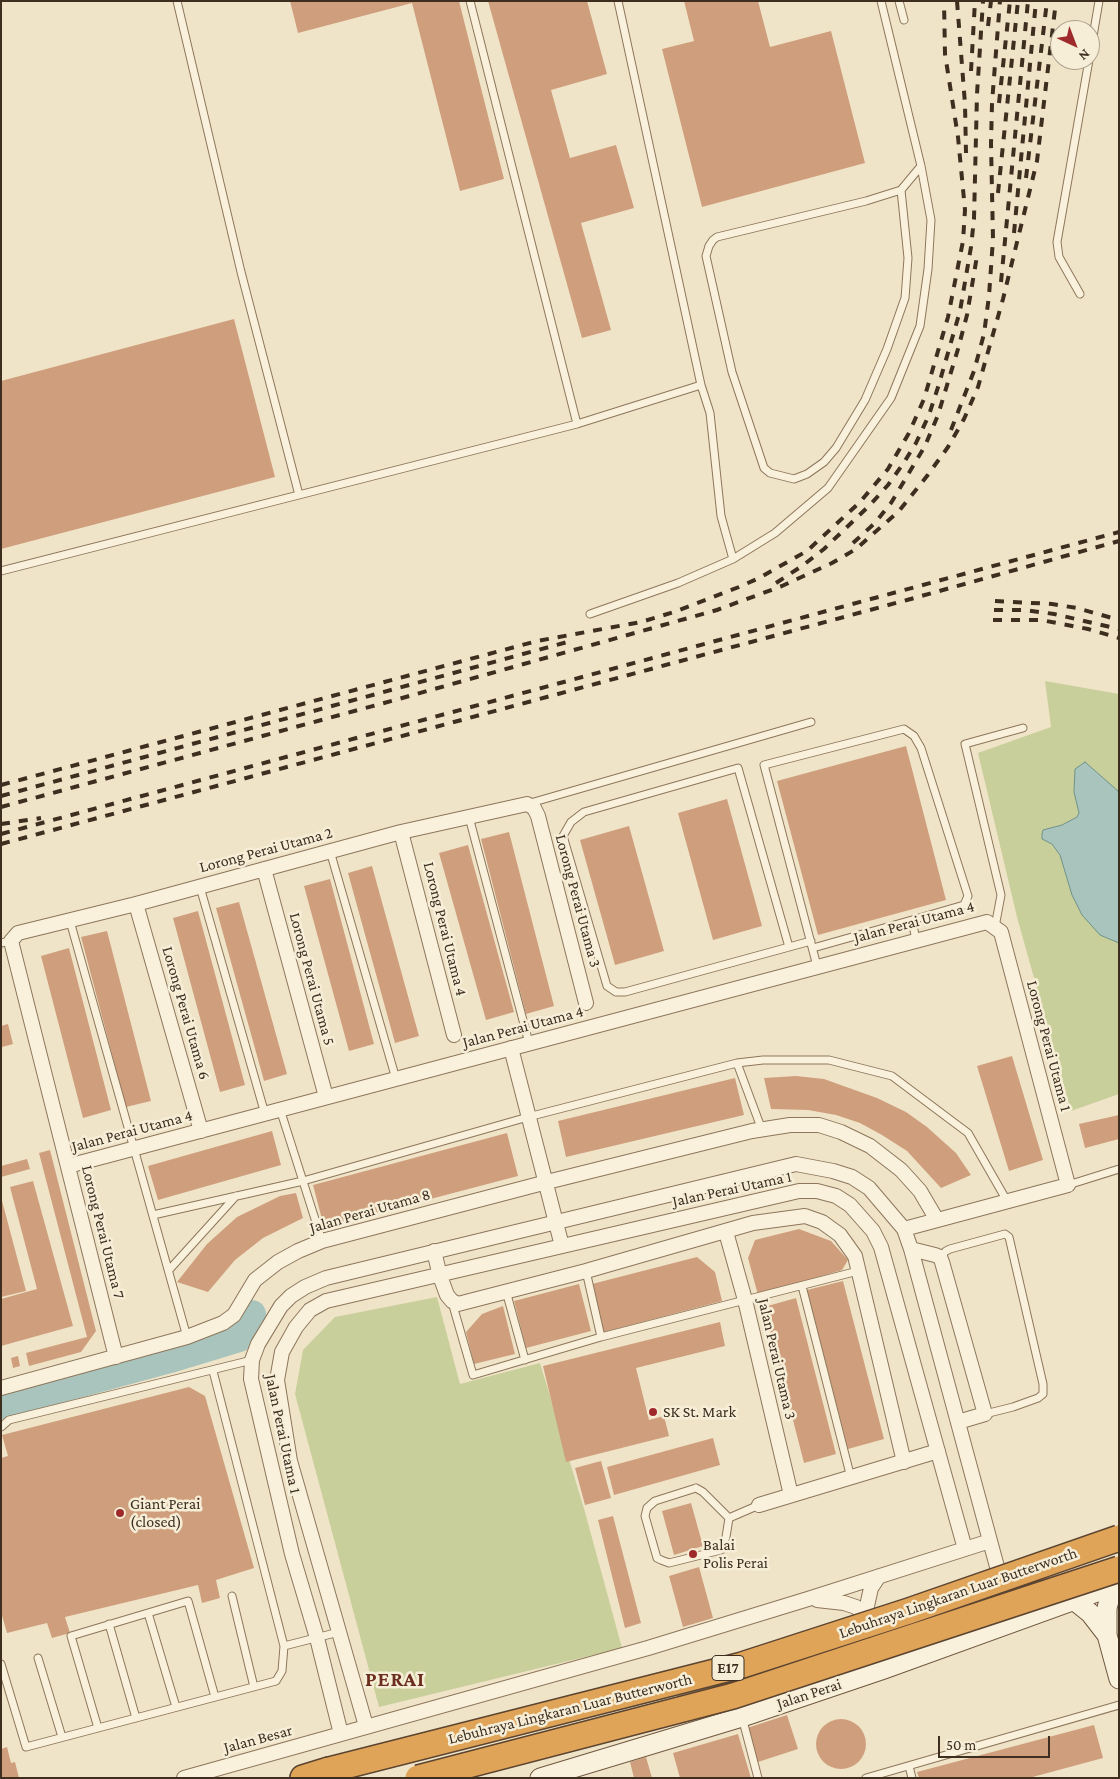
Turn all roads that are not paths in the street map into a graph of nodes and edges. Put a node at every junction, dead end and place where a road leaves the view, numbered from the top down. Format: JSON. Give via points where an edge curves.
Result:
{"nodes":[{"id":1,"x":177,"y":1,"type":"edge"},
{"id":2,"x":470,"y":1,"type":"edge"},
{"id":3,"x":618,"y":1,"type":"edge"},
{"id":4,"x":881,"y":1,"type":"edge"},
{"id":5,"x":899,"y":1,"type":"edge"},
{"id":6,"x":1099,"y":1,"type":"edge"},
{"id":7,"x":904,"y":20,"type":"dead end"},
{"id":8,"x":1096,"y":20,"type":"edge"},
{"id":9,"x":1087,"y":70,"type":"edge"},
{"id":10,"x":921,"y":166,"type":"junction"},
{"id":11,"x":901,"y":190,"type":"junction"},
{"id":12,"x":1080,"y":294,"type":"dead end"},
{"id":13,"x":701,"y":385,"type":"junction"},
{"id":14,"x":577,"y":424,"type":"junction"},
{"id":15,"x":299,"y":495,"type":"junction"},
{"id":16,"x":733,"y":559,"type":"junction"},
{"id":17,"x":1,"y":571,"type":"edge"},
{"id":18,"x":590,"y":614,"type":"dead end"},
{"id":19,"x":811,"y":722,"type":"dead end"},
{"id":20,"x":1023,"y":728,"type":"dead end"},
{"id":21,"x":530,"y":806,"type":"junction"},
{"id":22,"x":469,"y":817,"type":"junction"},
{"id":23,"x":402,"y":832,"type":"junction"},
{"id":24,"x":330,"y":851,"type":"junction"},
{"id":25,"x":264,"y":869,"type":"junction"},
{"id":26,"x":200,"y":887,"type":"junction"},
{"id":27,"x":136,"y":904,"type":"junction"},
{"id":28,"x":912,"y":920,"type":"junction"},
{"id":29,"x":70,"y":921,"type":"junction"},
{"id":30,"x":991,"y":924,"type":"junction"},
{"id":31,"x":916,"y":940,"type":"junction"},
{"id":32,"x":6,"y":942,"type":"edge"},
{"id":33,"x":812,"y":945,"type":"junction"},
{"id":34,"x":789,"y":948,"type":"junction"},
{"id":35,"x":817,"y":966,"type":"junction"},
{"id":36,"x":586,"y":1003,"type":"dead end"},
{"id":37,"x":454,"y":1035,"type":"dead end"},
{"id":38,"x":529,"y":1043,"type":"junction"},
{"id":39,"x":511,"y":1048,"type":"junction"},
{"id":40,"x":737,"y":1063,"type":"junction"},
{"id":41,"x":396,"y":1079,"type":"junction"},
{"id":42,"x":326,"y":1097,"type":"junction"},
{"id":43,"x":280,"y":1110,"type":"junction"},
{"id":44,"x":265,"y":1114,"type":"junction"},
{"id":45,"x":528,"y":1118,"type":"junction"},
{"id":46,"x":762,"y":1130,"type":"junction"},
{"id":47,"x":201,"y":1131,"type":"junction"},
{"id":48,"x":133,"y":1149,"type":"junction"},
{"id":49,"x":68,"y":1166,"type":"junction"},
{"id":50,"x":1119,"y":1170,"type":"edge"},
{"id":51,"x":303,"y":1181,"type":"junction"},
{"id":52,"x":546,"y":1182,"type":"junction"},
{"id":53,"x":1068,"y":1185,"type":"junction"},
{"id":54,"x":237,"y":1196,"type":"junction"},
{"id":55,"x":1007,"y":1201,"type":"junction"},
{"id":56,"x":153,"y":1215,"type":"junction"},
{"id":57,"x":937,"y":1220,"type":"junction"},
{"id":58,"x":557,"y":1221,"type":"junction"},
{"id":59,"x":904,"y":1229,"type":"junction"},
{"id":60,"x":726,"y":1232,"type":"junction"},
{"id":61,"x":322,"y":1241,"type":"junction"},
{"id":62,"x":562,"y":1246,"type":"junction"},
{"id":63,"x":911,"y":1249,"type":"junction"},
{"id":64,"x":434,"y":1251,"type":"junction"},
{"id":65,"x":940,"y":1257,"type":"junction"},
{"id":66,"x":169,"y":1270,"type":"junction"},
{"id":67,"x":586,"y":1271,"type":"junction"},
{"id":68,"x":858,"y":1271,"type":"junction"},
{"id":69,"x":440,"y":1276,"type":"junction"},
{"id":70,"x":802,"y":1286,"type":"junction"},
{"id":71,"x":506,"y":1291,"type":"junction"},
{"id":72,"x":745,"y":1300,"type":"junction"},
{"id":73,"x":452,"y":1301,"type":"junction"},
{"id":74,"x":601,"y":1336,"type":"junction"},
{"id":75,"x":187,"y":1337,"type":"junction"},
{"id":76,"x":116,"y":1357,"type":"junction"},
{"id":77,"x":252,"y":1360,"type":"junction"},
{"id":78,"x":525,"y":1360,"type":"junction"},
{"id":79,"x":213,"y":1371,"type":"junction"},
{"id":80,"x":1,"y":1388,"type":"edge"},
{"id":81,"x":985,"y":1414,"type":"junction"},
{"id":82,"x":958,"y":1422,"type":"junction"},
{"id":83,"x":1,"y":1427,"type":"edge"},
{"id":84,"x":938,"y":1451,"type":"junction"},
{"id":85,"x":904,"y":1462,"type":"junction"},
{"id":86,"x":852,"y":1478,"type":"junction"},
{"id":87,"x":792,"y":1495,"type":"junction"},
{"id":88,"x":759,"y":1505,"type":"joint"},
{"id":89,"x":729,"y":1518,"type":"junction"},
{"id":90,"x":1119,"y":1538,"type":"edge"},
{"id":91,"x":990,"y":1541,"type":"junction"},
{"id":92,"x":965,"y":1549,"type":"junction"},
{"id":93,"x":1119,"y":1557,"type":"edge"},
{"id":94,"x":879,"y":1576,"type":"junction"},
{"id":95,"x":1117,"y":1580,"type":"edge"},
{"id":96,"x":232,"y":1596,"type":"dead end"},
{"id":97,"x":1006,"y":1598,"type":"junction"},
{"id":98,"x":808,"y":1599,"type":"junction"},
{"id":99,"x":1074,"y":1601,"type":"junction"},
{"id":100,"x":148,"y":1613,"type":"junction"},
{"id":101,"x":865,"y":1615,"type":"junction"},
{"id":102,"x":1012,"y":1622,"type":"junction"},
{"id":103,"x":110,"y":1624,"type":"junction"},
{"id":104,"x":339,"y":1632,"type":"junction"},
{"id":105,"x":1108,"y":1635,"type":"junction"},
{"id":106,"x":317,"y":1638,"type":"junction"},
{"id":107,"x":284,"y":1646,"type":"junction"},
{"id":108,"x":38,"y":1658,"type":"dead end"},
{"id":109,"x":1,"y":1664,"type":"edge"},
{"id":110,"x":897,"y":1664,"type":"junction"},
{"id":111,"x":1119,"y":1679,"type":"edge"},
{"id":112,"x":254,"y":1687,"type":"junction"},
{"id":113,"x":215,"y":1697,"type":"junction"},
{"id":114,"x":1119,"y":1705,"type":"edge"},
{"id":115,"x":176,"y":1707,"type":"junction"},
{"id":116,"x":742,"y":1717,"type":"junction"},
{"id":117,"x":136,"y":1718,"type":"junction"},
{"id":118,"x":366,"y":1726,"type":"junction"},
{"id":119,"x":98,"y":1728,"type":"junction"},
{"id":120,"x":341,"y":1734,"type":"junction"},
{"id":121,"x":62,"y":1737,"type":"junction"},
{"id":122,"x":910,"y":1766,"type":"junction"},
{"id":123,"x":184,"y":1778,"type":"edge"},
{"id":124,"x":303,"y":1778,"type":"edge"},
{"id":125,"x":418,"y":1778,"type":"edge"},
{"id":126,"x":540,"y":1778,"type":"edge"},
{"id":127,"x":758,"y":1778,"type":"edge"},
{"id":128,"x":866,"y":1778,"type":"edge"},
{"id":129,"x":912,"y":1778,"type":"edge"}],
"edges":[{"from":1,"to":15,"type":"lane","via":[[241,272]]},
{"from":2,"to":14,"type":"lane"},
{"from":3,"to":13,"type":"lane"},
{"from":4,"to":10,"type":"lane"},
{"from":5,"to":7,"type":"lane"},
{"from":6,"to":8,"type":"lane"},
{"from":9,"to":12,"type":"lane","via":[[1057,242],[1059,256]]},
{"from":10,"to":11,"type":"lane"},
{"from":10,"to":16,"type":"lane","via":[[931,220],[928,269],[920,326],[891,398],[828,488],[775,533]]},
{"from":11,"to":11,"type":"lane","via":[[717,237],[709,246],[706,256],[732,372],[764,468],[770,473],[794,479],[824,462],[866,400],[906,298],[908,258]]},
{"from":13,"to":14,"type":"lane"},
{"from":13,"to":16,"type":"lane","via":[[710,413],[721,516]]},
{"from":14,"to":15,"type":"lane"},
{"from":15,"to":17,"type":"lane"},
{"from":16,"to":18,"type":"lane","via":[[678,583]]},
{"from":19,"to":21,"type":"lane"},
{"from":20,"to":30,"type":"lane","via":[[966,744],[1001,895]]},
{"from":21,"to":22,"type":"street","name":"Lorong Perai Utama 2"},
{"from":21,"to":36,"type":"street","name":"Lorong Perai Utama 3"},
{"from":22,"to":23,"type":"street","name":"Lorong Perai Utama 2"},
{"from":22,"to":38,"type":"lane"},
{"from":23,"to":24,"type":"street","name":"Lorong Perai Utama 2"},
{"from":23,"to":37,"type":"street","name":"Lorong Perai Utama 4"},
{"from":24,"to":25,"type":"street","name":"Lorong Perai Utama 2"},
{"from":24,"to":41,"type":"lane"},
{"from":25,"to":26,"type":"street","name":"Lorong Perai Utama 2"},
{"from":25,"to":42,"type":"street","name":"Lorong Perai Utama 5"},
{"from":26,"to":27,"type":"street","name":"Lorong Perai Utama 2"},
{"from":26,"to":44,"type":"lane"},
{"from":27,"to":29,"type":"street","name":"Lorong Perai Utama 2"},
{"from":27,"to":47,"type":"street","name":"Lorong Perai Utama 6"},
{"from":28,"to":31,"type":"lane"},
{"from":28,"to":33,"type":"lane"},
{"from":28,"to":33,"type":"lane","via":[[964,905],[968,896],[921,748],[914,736],[904,729],[764,765]]},
{"from":29,"to":32,"type":"street","name":"Lorong Perai Utama 2","via":[[18,933]]},
{"from":29,"to":48,"type":"lane"},
{"from":30,"to":31,"type":"street","name":"Jalan Perai Utama 4"},
{"from":30,"to":53,"type":"street","name":"Lorong Perai Utama 1","via":[[1001,932]]},
{"from":31,"to":35,"type":"street","name":"Jalan Perai Utama 4"},
{"from":32,"to":49,"type":"street","name":"Lorong Perai Utama 7"},
{"from":33,"to":34,"type":"lane"},
{"from":33,"to":35,"type":"lane"},
{"from":34,"to":34,"type":"lane","via":[[738,768],[584,812],[571,822],[563,836],[607,986],[616,992]]},
{"from":35,"to":38,"type":"street","name":"Jalan Perai Utama 4"},
{"from":38,"to":39,"type":"street","name":"Jalan Perai Utama 4"},
{"from":39,"to":41,"type":"street","name":"Jalan Perai Utama 4"},
{"from":39,"to":45,"type":"street"},
{"from":40,"to":45,"type":"lane"},
{"from":40,"to":46,"type":"lane"},
{"from":40,"to":55,"type":"lane","via":[[829,1060],[892,1076],[968,1133]]},
{"from":41,"to":42,"type":"street","name":"Jalan Perai Utama 4"},
{"from":42,"to":43,"type":"street","name":"Jalan Perai Utama 4"},
{"from":43,"to":44,"type":"street","name":"Jalan Perai Utama 4"},
{"from":43,"to":51,"type":"lane"},
{"from":44,"to":47,"type":"street","name":"Jalan Perai Utama 4"},
{"from":45,"to":51,"type":"lane"},
{"from":45,"to":52,"type":"street"},
{"from":46,"to":52,"type":"street"},
{"from":46,"to":57,"type":"street","via":[[818,1125],[870,1146],[901,1170],[920,1191]]},
{"from":47,"to":48,"type":"street","name":"Jalan Perai Utama 4"},
{"from":48,"to":49,"type":"street","name":"Jalan Perai Utama 4"},
{"from":48,"to":56,"type":"lane"},
{"from":49,"to":76,"type":"street","name":"Lorong Perai Utama 7"},
{"from":50,"to":53,"type":"lane"},
{"from":51,"to":54,"type":"lane"},
{"from":51,"to":61,"type":"lane"},
{"from":52,"to":58,"type":"street"},
{"from":52,"to":61,"type":"street","name":"Jalan Perai Utama 8"},
{"from":53,"to":55,"type":"street"},
{"from":54,"to":56,"type":"lane"},
{"from":54,"to":66,"type":"lane"},
{"from":55,"to":57,"type":"street"},
{"from":56,"to":66,"type":"lane"},
{"from":57,"to":59,"type":"street"},
{"from":58,"to":59,"type":"street","name":"Jalan Perai Utama 1","via":[[796,1164],[852,1177],[869,1188]]},
{"from":58,"to":62,"type":"street"},
{"from":58,"to":64,"type":"street","name":"Jalan Perai Utama 1"},
{"from":59,"to":63,"type":"street","name":"Jalan Perai Utama 1"},
{"from":60,"to":67,"type":"street"},
{"from":60,"to":68,"type":"street","via":[[753,1223],[804,1216],[822,1222],[840,1235],[854,1256]]},
{"from":60,"to":72,"type":"street","name":"Jalan Perai Utama 3"},
{"from":61,"to":75,"type":"street","name":"Jalan Perai Utama 8","via":[[298,1250],[255,1280],[234,1315],[223,1323]]},
{"from":62,"to":69,"type":"street","name":"Jalan Perai Utama 1"},
{"from":62,"to":84,"type":"street","name":"Jalan Perai Utama 1","via":[[799,1192],[817,1191],[836,1196],[850,1205],[873,1231],[881,1247]]},
{"from":63,"to":65,"type":"street"},
{"from":63,"to":82,"type":"street","name":"Jalan Perai Utama 1"},
{"from":64,"to":69,"type":"street"},
{"from":64,"to":77,"type":"street","name":"Jalan Perai Utama 1","via":[[305,1286],[281,1306]]},
{"from":65,"to":81,"type":"street"},
{"from":65,"to":81,"type":"lane","via":[[950,1249],[1005,1234],[1008,1237],[1043,1394],[1013,1407]]},
{"from":66,"to":75,"type":"lane"},
{"from":67,"to":71,"type":"street"},
{"from":67,"to":74,"type":"lane"},
{"from":68,"to":70,"type":"lane"},
{"from":68,"to":85,"type":"street"},
{"from":69,"to":73,"type":"street"},
{"from":69,"to":104,"type":"street","name":"Jalan Perai Utama 1","via":[[326,1301],[310,1310],[296,1327],[278,1365],[277,1380],[290,1461]]},
{"from":70,"to":72,"type":"lane"},
{"from":70,"to":86,"type":"lane"},
{"from":71,"to":73,"type":"street","via":[[458,1304]]},
{"from":71,"to":78,"type":"lane"},
{"from":72,"to":74,"type":"lane"},
{"from":72,"to":87,"type":"street","name":"Jalan Perai Utama 3"},
{"from":73,"to":78,"type":"lane","via":[[473,1375]]},
{"from":74,"to":78,"type":"lane"},
{"from":75,"to":76,"type":"street","name":"Jalan Perai Utama 8"},
{"from":76,"to":80,"type":"street","name":"Jalan Perai Utama 8"},
{"from":77,"to":79,"type":"lane"},
{"from":77,"to":106,"type":"street","name":"Jalan Perai Utama 1","via":[[251,1379],[292,1554]]},
{"from":79,"to":83,"type":"lane","via":[[9,1420]]},
{"from":79,"to":107,"type":"lane"},
{"from":81,"to":82,"type":"street"},
{"from":82,"to":91,"type":"street","name":"Jalan Perai Utama 1"},
{"from":84,"to":85,"type":"street"},
{"from":84,"to":92,"type":"street","name":"Jalan Perai Utama 1"},
{"from":85,"to":86,"type":"street"},
{"from":86,"to":87,"type":"street"},
{"from":87,"to":88,"type":"street"},
{"from":88,"to":89,"type":"lane"},
{"from":89,"to":89,"type":"lane","via":[[721,1550],[669,1563],[657,1558],[645,1516],[647,1508],[655,1501],[696,1488]]},
{"from":90,"to":124,"type":"highway","name":"Lebuhraya Lingkaran Luar Butterworth","number":"E17","bridge":true,"via":[[742,1665]]},
{"from":91,"to":92,"type":"street","name":"Jalan Besar"},
{"from":91,"to":97,"type":"street","name":"Jalan Perai Utama 1"},
{"from":92,"to":94,"type":"street","name":"Jalan Besar"},
{"from":93,"to":97,"type":"street"},
{"from":94,"to":98,"type":"street","name":"Jalan Besar"},
{"from":94,"to":101,"type":"street","via":[[871,1588]]},
{"from":95,"to":99,"type":"street","name":"Jalan Perai"},
{"from":95,"to":105,"type":"street","via":[[1107,1608]]},
{"from":95,"to":125,"type":"highway","name":"Lebuhraya Lingkaran Luar Butterworth","number":"E17","bridge":true,"via":[[733,1696]]},
{"from":96,"to":112,"type":"lane"},
{"from":97,"to":102,"type":"street","name":"Jalan Perai Utama 1"},
{"from":98,"to":101,"type":"street","via":[[844,1603]]},
{"from":98,"to":118,"type":"street","name":"Jalan Besar","via":[[648,1648]]},
{"from":99,"to":102,"type":"street","name":"Jalan Perai"},
{"from":99,"to":105,"type":"street","via":[[1090,1613]]},
{"from":100,"to":103,"type":"lane"},
{"from":100,"to":113,"type":"lane","via":[[188,1601]]},
{"from":100,"to":115,"type":"lane"},
{"from":101,"to":110,"type":"street","via":[[874,1646]]},
{"from":102,"to":110,"type":"street","name":"Jalan Perai"},
{"from":103,"to":117,"type":"lane"},
{"from":103,"to":119,"type":"lane","via":[[71,1636]]},
{"from":104,"to":106,"type":"lane"},
{"from":104,"to":118,"type":"street","name":"Jalan Perai Utama 1"},
{"from":105,"to":111,"type":"street"},
{"from":106,"to":107,"type":"lane"},
{"from":106,"to":120,"type":"street","name":"Jalan Perai Utama 1"},
{"from":107,"to":112,"type":"lane","via":[[282,1670],[276,1681]]},
{"from":108,"to":121,"type":"lane"},
{"from":109,"to":121,"type":"lane","via":[[26,1747]]},
{"from":110,"to":116,"type":"street","name":"Jalan Perai"},
{"from":112,"to":113,"type":"lane"},
{"from":113,"to":115,"type":"lane"},
{"from":114,"to":122,"type":"lane"},
{"from":115,"to":117,"type":"lane"},
{"from":116,"to":126,"type":"street","name":"Jalan Perai"},
{"from":116,"to":127,"type":"lane"},
{"from":117,"to":119,"type":"lane"},
{"from":118,"to":120,"type":"street","name":"Jalan Besar"},
{"from":119,"to":121,"type":"lane"},
{"from":120,"to":123,"type":"street","name":"Jalan Besar"},
{"from":122,"to":128,"type":"lane"},
{"from":122,"to":129,"type":"lane"}]}
